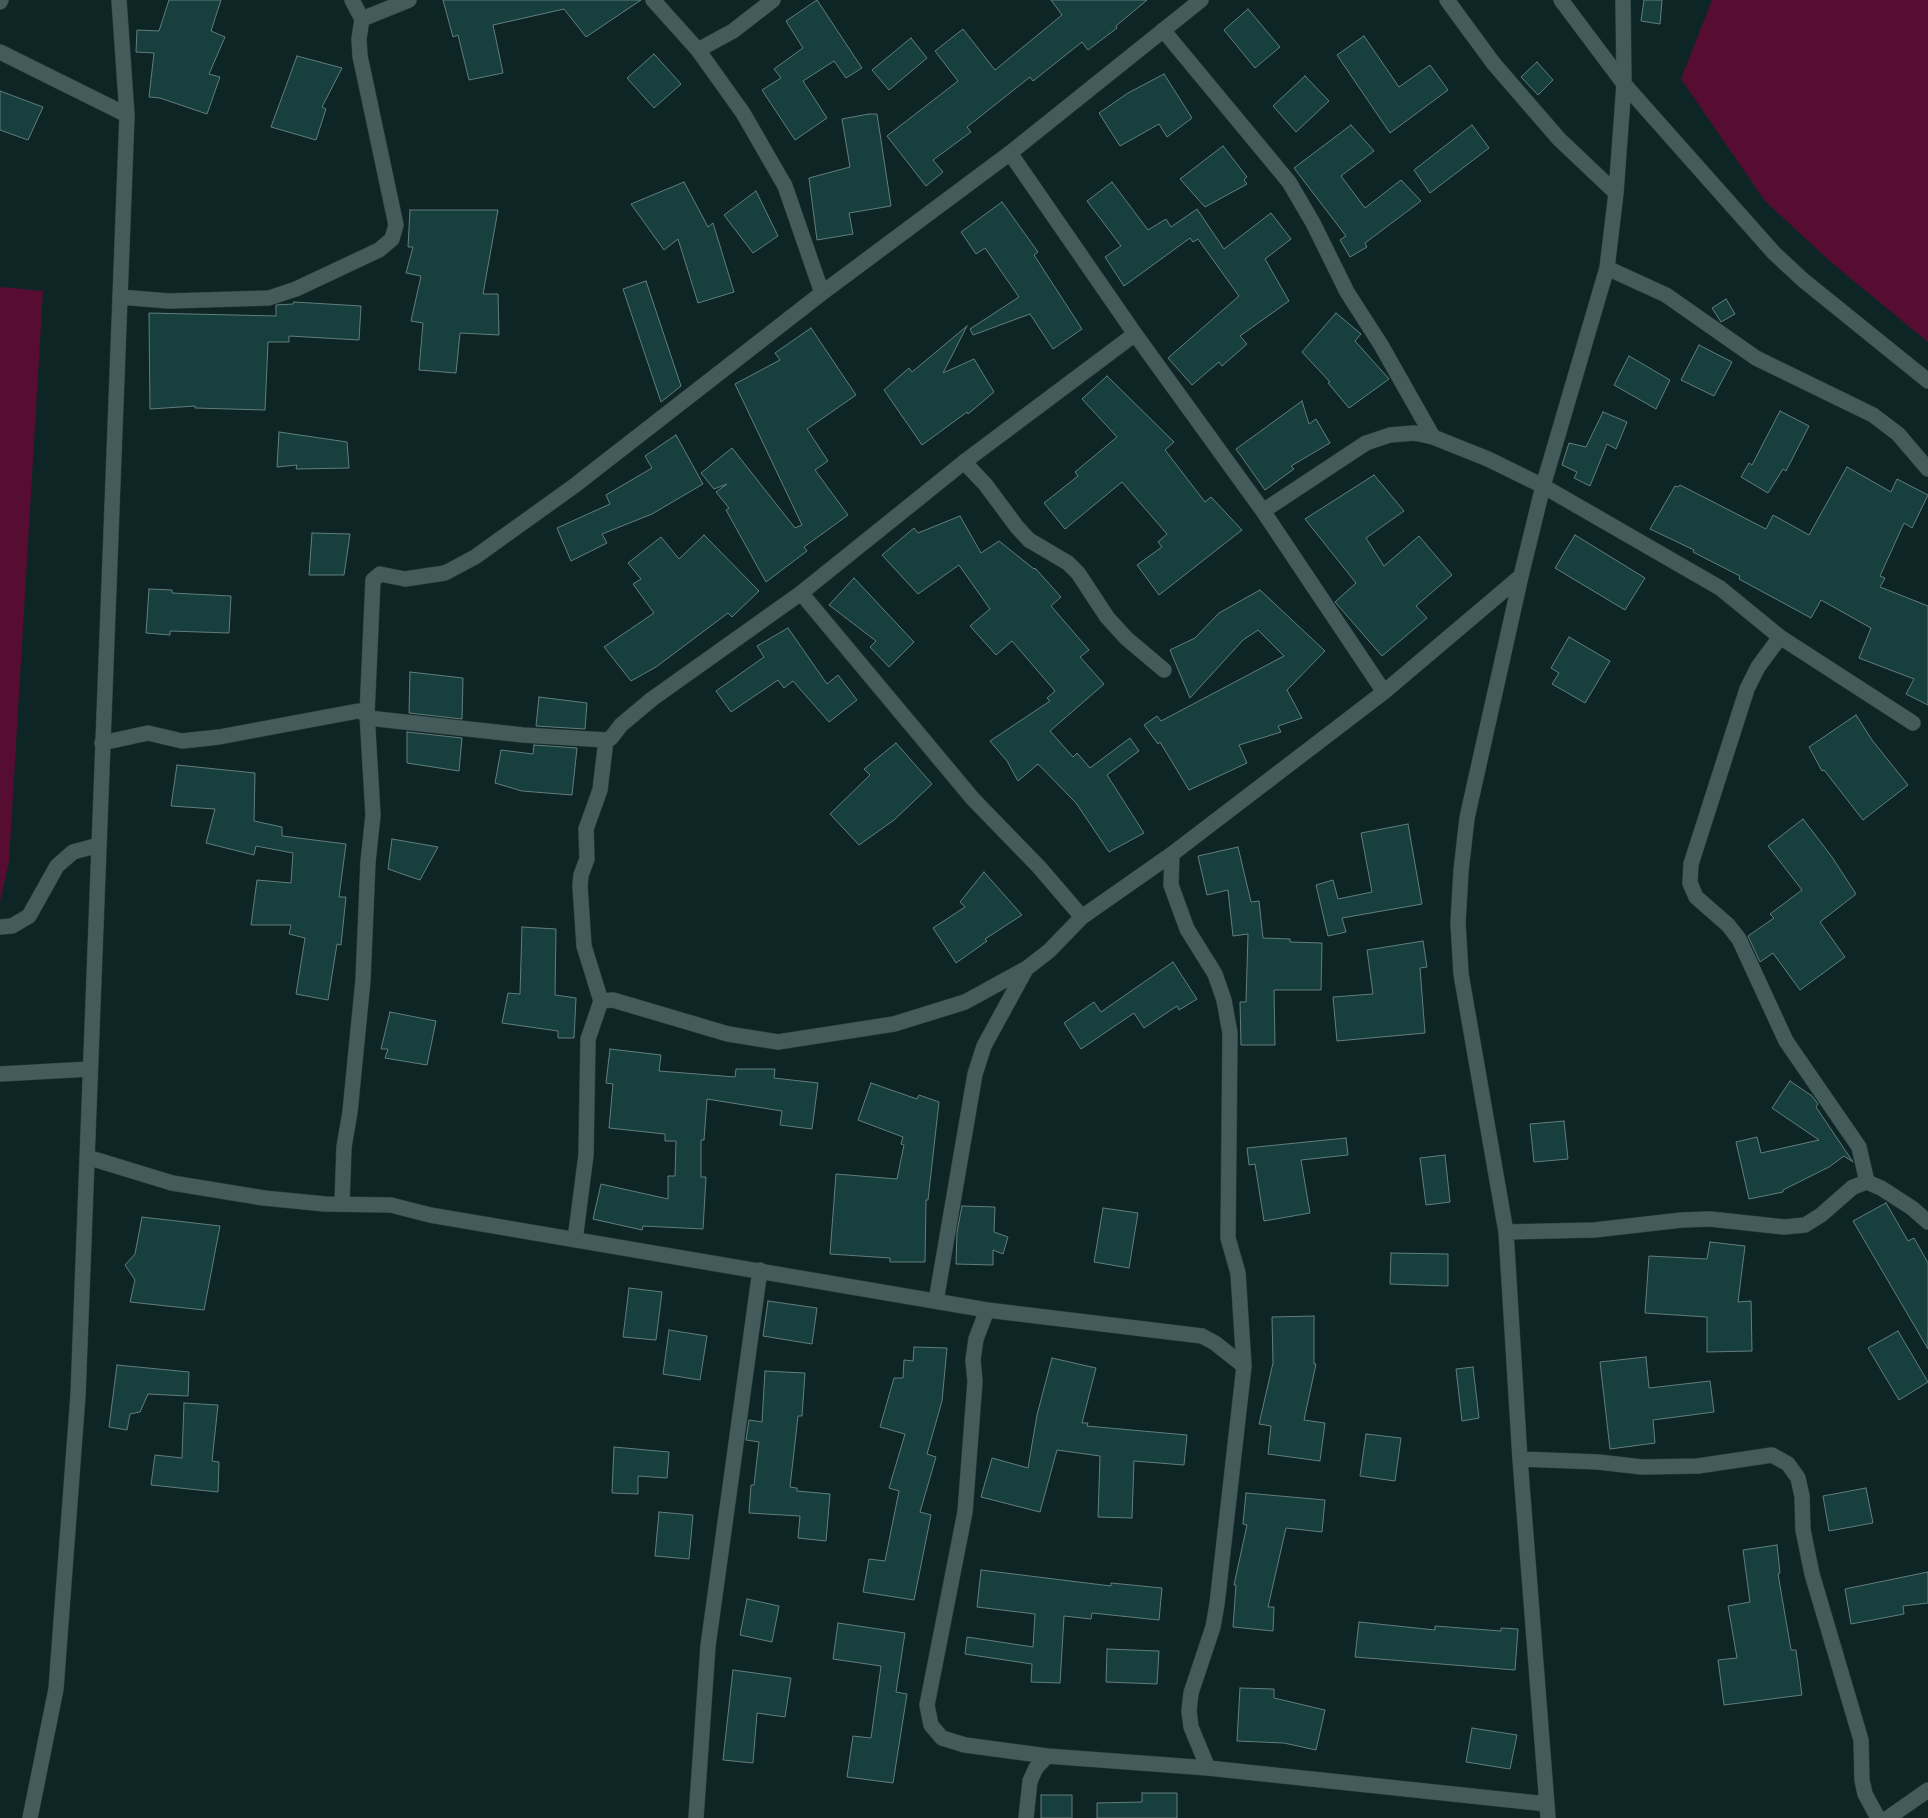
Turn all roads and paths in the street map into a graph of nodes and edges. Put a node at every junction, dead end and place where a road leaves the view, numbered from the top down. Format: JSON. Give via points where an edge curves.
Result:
{"nodes":[{"id":1,"x":119,"y":0,"type":"edge"},
{"id":2,"x":352,"y":0,"type":"edge"},
{"id":3,"x":409,"y":0,"type":"edge"},
{"id":4,"x":653,"y":0,"type":"edge"},
{"id":5,"x":773,"y":0,"type":"edge"},
{"id":6,"x":1201,"y":0,"type":"edge"},
{"id":7,"x":1447,"y":0,"type":"edge"},
{"id":8,"x":1561,"y":0,"type":"edge"},
{"id":9,"x":1623,"y":0,"type":"edge"},
{"id":10,"x":362,"y":19,"type":"junction"},
{"id":11,"x":1163,"y":30,"type":"junction"},
{"id":12,"x":698,"y":50,"type":"junction"},
{"id":13,"x":0,"y":52,"type":"edge"},
{"id":14,"x":1624,"y":84,"type":"junction"},
{"id":15,"x":127,"y":115,"type":"junction"},
{"id":16,"x":1010,"y":153,"type":"junction"},
{"id":17,"x":1616,"y":193,"type":"junction"},
{"id":18,"x":1607,"y":268,"type":"junction"},
{"id":19,"x":822,"y":293,"type":"junction"},
{"id":20,"x":120,"y":297,"type":"junction"},
{"id":21,"x":1135,"y":334,"type":"junction"},
{"id":22,"x":1928,"y":380,"type":"edge"},
{"id":23,"x":1433,"y":437,"type":"junction"},
{"id":24,"x":964,"y":462,"type":"junction"},
{"id":25,"x":1928,"y":469,"type":"edge"},
{"id":26,"x":1543,"y":486,"type":"junction"},
{"id":27,"x":1263,"y":511,"type":"junction"},
{"id":28,"x":1521,"y":576,"type":"junction"},
{"id":29,"x":801,"y":593,"type":"junction"},
{"id":30,"x":1780,"y":637,"type":"junction"},
{"id":31,"x":1164,"y":670,"type":"dead end"},
{"id":32,"x":1384,"y":692,"type":"junction"},
{"id":33,"x":368,"y":716,"type":"junction"},
{"id":34,"x":1913,"y":722,"type":"dead end"},
{"id":35,"x":606,"y":740,"type":"junction"},
{"id":36,"x":102,"y":743,"type":"junction"},
{"id":37,"x":99,"y":845,"type":"junction"},
{"id":38,"x":1172,"y":854,"type":"junction"},
{"id":39,"x":1082,"y":917,"type":"junction"},
{"id":40,"x":0,"y":927,"type":"edge"},
{"id":41,"x":1027,"y":968,"type":"junction"},
{"id":42,"x":601,"y":1001,"type":"junction"},
{"id":43,"x":90,"y":1069,"type":"junction"},
{"id":44,"x":0,"y":1074,"type":"edge"},
{"id":45,"x":87,"y":1157,"type":"junction"},
{"id":46,"x":1867,"y":1182,"type":"junction"},
{"id":47,"x":342,"y":1204,"type":"junction"},
{"id":48,"x":1928,"y":1222,"type":"edge"},
{"id":49,"x":1506,"y":1232,"type":"junction"},
{"id":50,"x":575,"y":1240,"type":"junction"},
{"id":51,"x":760,"y":1270,"type":"junction"},
{"id":52,"x":936,"y":1301,"type":"junction"},
{"id":53,"x":987,"y":1310,"type":"junction"},
{"id":54,"x":1244,"y":1366,"type":"junction"},
{"id":55,"x":1520,"y":1459,"type":"junction"},
{"id":56,"x":1048,"y":1756,"type":"junction"},
{"id":57,"x":1208,"y":1768,"type":"junction"},
{"id":58,"x":1928,"y":1790,"type":"edge"},
{"id":59,"x":1547,"y":1811,"type":"edge"},
{"id":60,"x":30,"y":1818,"type":"edge"},
{"id":61,"x":696,"y":1818,"type":"edge"},
{"id":62,"x":1026,"y":1818,"type":"edge"},
{"id":63,"x":1878,"y":1818,"type":"edge"},
{"id":64,"x":1888,"y":1818,"type":"edge"}],
"edges":[{"from":1,"to":15,"type":"street"},
{"from":2,"to":10,"type":"street"},
{"from":3,"to":10,"type":"street"},
{"from":4,"to":12,"type":"street"},
{"from":5,"to":12,"type":"street","via":[[733,31]]},
{"from":6,"to":11,"type":"street"},
{"from":7,"to":17,"type":"street","via":[[1494,64],[1533,109]]},
{"from":8,"to":14,"type":"street"},
{"from":9,"to":14,"type":"street"},
{"from":10,"to":20,"type":"street","via":[[360,56],[396,225],[392,239],[378,250],[296,289],[268,298],[169,301]]},
{"from":11,"to":16,"type":"street"},
{"from":11,"to":23,"type":"street","via":[[1289,182],[1347,292],[1381,344]]},
{"from":12,"to":19,"type":"street","via":[[743,113],[784,186]]},
{"from":13,"to":15,"type":"street"},
{"from":14,"to":17,"type":"street"},
{"from":14,"to":22,"type":"street","via":[[1774,253]]},
{"from":15,"to":20,"type":"street"},
{"from":16,"to":19,"type":"street"},
{"from":16,"to":21,"type":"street"},
{"from":17,"to":18,"type":"street"},
{"from":18,"to":25,"type":"street","via":[[1666,294],[1756,358],[1873,415],[1898,434]]},
{"from":18,"to":26,"type":"street"},
{"from":19,"to":33,"type":"street","via":[[574,486],[475,557],[446,574],[405,579],[380,574],[374,580]]},
{"from":20,"to":36,"type":"street"},
{"from":21,"to":24,"type":"street"},
{"from":21,"to":27,"type":"street"},
{"from":23,"to":26,"type":"street"},
{"from":23,"to":27,"type":"street","via":[[1414,433],[1390,434],[1366,443]]},
{"from":24,"to":29,"type":"street"},
{"from":24,"to":31,"type":"street","via":[[986,484],[1029,540],[1068,563],[1107,617]]},
{"from":26,"to":28,"type":"street"},
{"from":26,"to":30,"type":"street","via":[[1720,588]]},
{"from":27,"to":32,"type":"street"},
{"from":28,"to":32,"type":"street"},
{"from":28,"to":49,"type":"street","via":[[1467,818],[1458,923],[1461,974]]},
{"from":29,"to":35,"type":"street","via":[[652,699]]},
{"from":29,"to":39,"type":"street","via":[[973,799]]},
{"from":30,"to":34,"type":"street"},
{"from":30,"to":46,"type":"street","via":[[1758,667],[1747,689],[1691,864],[1690,883],[1696,897],[1739,939],[1786,1041],[1856,1141]]},
{"from":32,"to":38,"type":"street"},
{"from":33,"to":35,"type":"street","via":[[523,735]]},
{"from":33,"to":36,"type":"street","via":[[358,711],[219,738],[182,741],[148,733]]},
{"from":33,"to":47,"type":"street","via":[[374,816],[368,862],[363,980],[344,1147]]},
{"from":35,"to":42,"type":"street","via":[[600,790],[586,829],[587,859],[580,875],[584,946]]},
{"from":36,"to":37,"type":"street"},
{"from":37,"to":40,"type":"street","via":[[73,852],[57,866],[29,916],[12,926]]},
{"from":37,"to":43,"type":"street"},
{"from":38,"to":39,"type":"street"},
{"from":38,"to":54,"type":"street","via":[[1170,885],[1187,929],[1215,974],[1230,1033],[1228,1238],[1238,1273]]},
{"from":39,"to":41,"type":"street"},
{"from":41,"to":42,"type":"street","via":[[965,1002],[912,1020],[778,1042],[728,1034],[613,1000]]},
{"from":41,"to":52,"type":"street","via":[[984,1046],[975,1074]]},
{"from":42,"to":50,"type":"street","via":[[588,1039],[586,1155]]},
{"from":43,"to":44,"type":"street"},
{"from":43,"to":45,"type":"street"},
{"from":45,"to":47,"type":"street","via":[[172,1183],[264,1198]]},
{"from":45,"to":60,"type":"street","via":[[78,1395],[56,1689]]},
{"from":46,"to":48,"type":"street","via":[[1897,1198]]},
{"from":46,"to":49,"type":"street","via":[[1854,1187],[1804,1225],[1784,1227],[1710,1219],[1594,1230]]},
{"from":47,"to":50,"type":"street","via":[[391,1205],[430,1215]]},
{"from":49,"to":55,"type":"street"},
{"from":50,"to":51,"type":"street"},
{"from":51,"to":52,"type":"street"},
{"from":51,"to":61,"type":"street","via":[[708,1646]]},
{"from":52,"to":53,"type":"street"},
{"from":53,"to":54,"type":"street","via":[[1202,1336]]},
{"from":53,"to":56,"type":"street","via":[[976,1339],[973,1360],[975,1381],[965,1512],[928,1705],[931,1725],[942,1738],[965,1745]]},
{"from":54,"to":57,"type":"street","via":[[1217,1604],[1191,1693],[1189,1711],[1191,1727]]},
{"from":55,"to":59,"type":"street"},
{"from":55,"to":63,"type":"street","via":[[1698,1466],[1772,1455],[1788,1464],[1798,1478],[1803,1530],[1812,1574],[1859,1734],[1865,1794]]},
{"from":56,"to":57,"type":"street"},
{"from":56,"to":62,"type":"street","via":[[1036,1768],[1030,1781]]},
{"from":57,"to":59,"type":"street"},
{"from":58,"to":64,"type":"street"}]}
